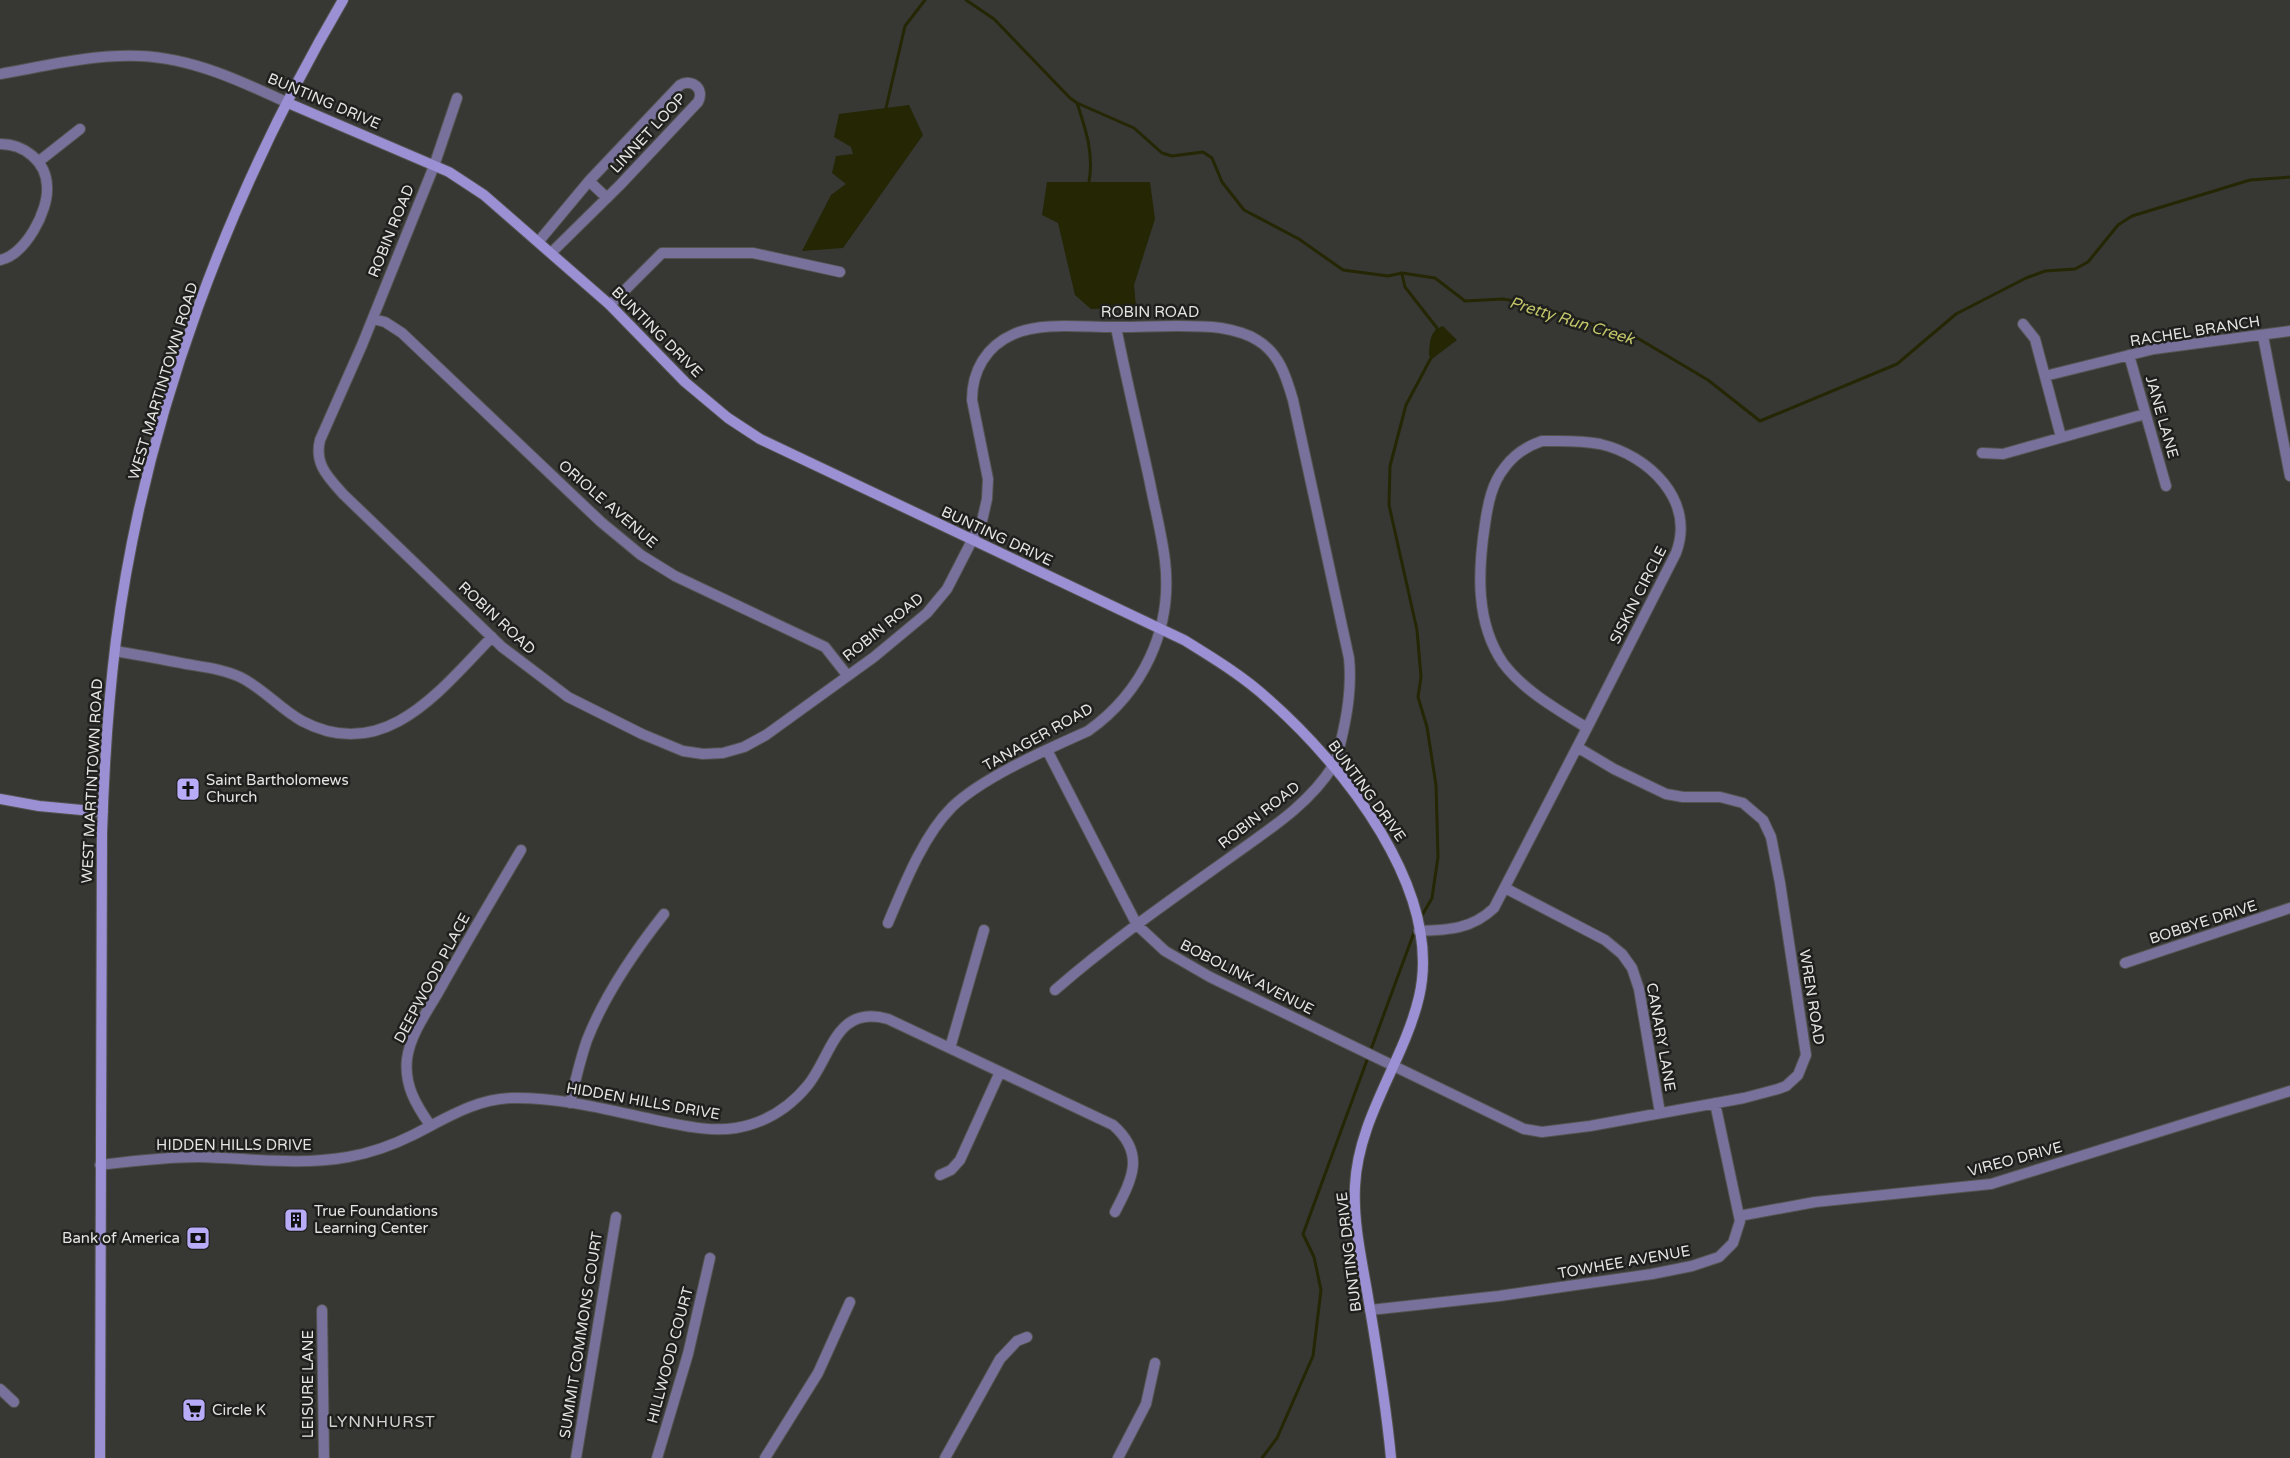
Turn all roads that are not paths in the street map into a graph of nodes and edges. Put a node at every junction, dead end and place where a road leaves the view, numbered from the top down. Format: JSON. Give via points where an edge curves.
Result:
{"nodes":[{"id":1,"x":343,"y":0,"type":"edge"},
{"id":2,"x":0,"y":74,"type":"edge"},
{"id":3,"x":457,"y":98,"type":"dead end"},
{"id":4,"x":288,"y":103,"type":"junction"},
{"id":5,"x":80,"y":129,"type":"dead end"},
{"id":6,"x":0,"y":144,"type":"edge"},
{"id":7,"x":38,"y":162,"type":"junction"},
{"id":8,"x":434,"y":166,"type":"junction"},
{"id":9,"x":589,"y":181,"type":"junction"},
{"id":10,"x":607,"y":198,"type":"junction"},
{"id":11,"x":539,"y":241,"type":"junction"},
{"id":12,"x":551,"y":253,"type":"junction"},
{"id":13,"x":0,"y":260,"type":"edge"},
{"id":14,"x":840,"y":272,"type":"dead end"},
{"id":15,"x":610,"y":305,"type":"junction"},
{"id":16,"x":373,"y":319,"type":"junction"},
{"id":17,"x":2023,"y":324,"type":"dead end"},
{"id":18,"x":1116,"y":327,"type":"junction"},
{"id":19,"x":2290,"y":331,"type":"edge"},
{"id":20,"x":2263,"y":336,"type":"junction"},
{"id":21,"x":2129,"y":356,"type":"junction"},
{"id":22,"x":2046,"y":376,"type":"junction"},
{"id":23,"x":2146,"y":414,"type":"junction"},
{"id":24,"x":2061,"y":437,"type":"junction"},
{"id":25,"x":1982,"y":453,"type":"dead end"},
{"id":26,"x":2290,"y":476,"type":"edge"},
{"id":27,"x":2166,"y":486,"type":"dead end"},
{"id":28,"x":973,"y":540,"type":"junction"},
{"id":29,"x":1159,"y":628,"type":"junction"},
{"id":30,"x":492,"y":637,"type":"junction"},
{"id":31,"x":115,"y":651,"type":"junction"},
{"id":32,"x":847,"y":675,"type":"junction"},
{"id":33,"x":1587,"y":728,"type":"junction"},
{"id":34,"x":1577,"y":747,"type":"junction"},
{"id":35,"x":1047,"y":750,"type":"junction"},
{"id":36,"x":1333,"y":766,"type":"junction"},
{"id":37,"x":0,"y":799,"type":"edge"},
{"id":38,"x":103,"y":812,"type":"junction"},
{"id":39,"x":521,"y":850,"type":"dead end"},
{"id":40,"x":1505,"y":888,"type":"junction"},
{"id":41,"x":2290,"y":908,"type":"edge"},
{"id":42,"x":664,"y":914,"type":"dead end"},
{"id":43,"x":888,"y":923,"type":"dead end"},
{"id":44,"x":1137,"y":925,"type":"junction"},
{"id":45,"x":984,"y":930,"type":"dead end"},
{"id":46,"x":1419,"y":932,"type":"junction"},
{"id":47,"x":2125,"y":964,"type":"dead end"},
{"id":48,"x":1055,"y":990,"type":"dead end"},
{"id":49,"x":950,"y":1048,"type":"junction"},
{"id":50,"x":1393,"y":1065,"type":"junction"},
{"id":51,"x":1000,"y":1072,"type":"junction"},
{"id":52,"x":2290,"y":1091,"type":"edge"},
{"id":53,"x":570,"y":1103,"type":"junction"},
{"id":54,"x":1715,"y":1104,"type":"junction"},
{"id":55,"x":1660,"y":1113,"type":"junction"},
{"id":56,"x":430,"y":1126,"type":"junction"},
{"id":57,"x":100,"y":1165,"type":"junction"},
{"id":58,"x":940,"y":1174,"type":"dead end"},
{"id":59,"x":1115,"y":1212,"type":"dead end"},
{"id":60,"x":1739,"y":1216,"type":"junction"},
{"id":61,"x":616,"y":1217,"type":"dead end"},
{"id":62,"x":710,"y":1258,"type":"dead end"},
{"id":63,"x":850,"y":1302,"type":"dead end"},
{"id":64,"x":322,"y":1310,"type":"dead end"},
{"id":65,"x":1370,"y":1310,"type":"junction"},
{"id":66,"x":1027,"y":1337,"type":"dead end"},
{"id":67,"x":1155,"y":1363,"type":"dead end"},
{"id":68,"x":0,"y":1390,"type":"edge"},
{"id":69,"x":14,"y":1402,"type":"dead end"},
{"id":70,"x":100,"y":1458,"type":"edge"},
{"id":71,"x":324,"y":1458,"type":"edge"},
{"id":72,"x":576,"y":1458,"type":"edge"},
{"id":73,"x":657,"y":1458,"type":"edge"},
{"id":74,"x":765,"y":1458,"type":"edge"},
{"id":75,"x":945,"y":1458,"type":"edge"},
{"id":76,"x":1118,"y":1458,"type":"edge"},
{"id":77,"x":1391,"y":1458,"type":"edge"}],
"edges":[{"from":1,"to":4,"type":"street","name":"WEST MARTINTOWN ROAD"},
{"from":2,"to":4,"type":"street","name":"BUNTING DRIVE","via":[[80,60],[155,57],[218,72]]},
{"from":3,"to":8,"type":"street","name":"ROBIN ROAD"},
{"from":4,"to":8,"type":"street","name":"BUNTING DRIVE"},
{"from":4,"to":31,"type":"street","name":"WEST MARTINTOWN ROAD","via":[[250,181],[215,266],[175,381],[134,536]]},
{"from":5,"to":7,"type":"street"},
{"from":6,"to":7,"type":"street","via":[[23,149]]},
{"from":7,"to":13,"type":"street","via":[[47,186],[45,202],[24,246]]},
{"from":8,"to":11,"type":"street","name":"BUNTING DRIVE","via":[[484,195]]},
{"from":8,"to":16,"type":"street","name":"ROBIN ROAD"},
{"from":9,"to":10,"type":"street"},
{"from":9,"to":10,"type":"street","name":"LINNET LOOP","via":[[680,85],[692,83],[699,88],[698,102]]},
{"from":9,"to":11,"type":"street","name":"LINNET LOOP"},
{"from":10,"to":12,"type":"street","name":"LINNET LOOP"},
{"from":11,"to":12,"type":"street","name":"BUNTING DRIVE"},
{"from":12,"to":15,"type":"street","name":"BUNTING DRIVE"},
{"from":14,"to":15,"type":"street","via":[[753,253],[662,253]]},
{"from":15,"to":28,"type":"street","name":"BUNTING DRIVE","via":[[685,382],[743,429]]},
{"from":16,"to":30,"type":"street","name":"ROBIN ROAD","via":[[320,440],[320,466],[344,494]]},
{"from":16,"to":32,"type":"street","name":"ORIOLE AVENUE","via":[[402,332],[601,522],[641,555],[676,576],[824,647]]},
{"from":17,"to":22,"type":"street","via":[[2035,339]]},
{"from":18,"to":28,"type":"street","name":"ROBIN ROAD","via":[[1023,330],[997,343],[984,358],[973,381],[972,400],[988,487],[985,510]]},
{"from":18,"to":29,"type":"street","name":"TANAGER ROAD","via":[[1165,560],[1166,592]]},
{"from":18,"to":36,"type":"street","name":"ROBIN ROAD","via":[[1211,327],[1234,331],[1264,345],[1282,367],[1293,400],[1349,658],[1348,708]]},
{"from":19,"to":20,"type":"street","name":"RACHEL BRANCH"},
{"from":20,"to":21,"type":"street","name":"RACHEL BRANCH","via":[[2154,349]]},
{"from":20,"to":26,"type":"street"},
{"from":21,"to":22,"type":"street","name":"RACHEL BRANCH"},
{"from":21,"to":23,"type":"street","name":"JANE LANE"},
{"from":22,"to":24,"type":"street"},
{"from":23,"to":24,"type":"street"},
{"from":23,"to":27,"type":"street","name":"JANE LANE"},
{"from":24,"to":25,"type":"street","via":[[2003,454]]},
{"from":28,"to":29,"type":"street","name":"BUNTING DRIVE"},
{"from":28,"to":32,"type":"street","name":"ROBIN ROAD","via":[[956,576],[927,614]]},
{"from":29,"to":35,"type":"street","name":"TANAGER ROAD","via":[[1146,669],[1122,701],[1088,731]]},
{"from":29,"to":36,"type":"street","name":"BUNTING DRIVE","via":[[1184,640],[1248,682],[1287,716]]},
{"from":30,"to":31,"type":"street","via":[[420,709],[394,725],[356,733],[313,726],[230,673]]},
{"from":30,"to":32,"type":"street","name":"ROBIN ROAD","via":[[568,697],[664,743],[683,751],[703,754],[724,753],[756,741]]},
{"from":31,"to":38,"type":"street","name":"WEST MARTINTOWN ROAD","via":[[106,729]]},
{"from":33,"to":33,"type":"street","name":"SISKIN CIRCLE","via":[[1676,553],[1681,537],[1681,519],[1664,482],[1638,459],[1594,443],[1542,441],[1510,460],[1491,492],[1479,569],[1481,599],[1492,643],[1507,668],[1535,693]]},
{"from":33,"to":34,"type":"street","name":"SISKIN CIRCLE"},
{"from":34,"to":40,"type":"street","name":"SISKIN CIRCLE"},
{"from":34,"to":54,"type":"street","name":"WREN ROAD","via":[[1666,794],[1720,797],[1743,803],[1763,820],[1771,837],[1803,1031],[1805,1061],[1798,1075],[1786,1086]]},
{"from":35,"to":43,"type":"street","name":"TANAGER ROAD","via":[[974,790],[952,807],[935,828],[914,866]]},
{"from":35,"to":44,"type":"street","name":"BOBOLINK AVENUE"},
{"from":36,"to":44,"type":"street","name":"ROBIN ROAD","via":[[1307,798],[1275,824]]},
{"from":36,"to":46,"type":"street","name":"BUNTING DRIVE","via":[[1394,853],[1407,883]]},
{"from":37,"to":38,"type":"street"},
{"from":38,"to":57,"type":"street","name":"WEST MARTINTOWN ROAD"},
{"from":39,"to":56,"type":"street","name":"DEEPWOOD PLACE","via":[[410,1045],[407,1064],[409,1086]]},
{"from":40,"to":46,"type":"street","name":"SISKIN CIRCLE","via":[[1494,908],[1474,923],[1448,930]]},
{"from":40,"to":55,"type":"street","name":"CANARY LANE","via":[[1605,940],[1622,954],[1632,968],[1639,989]]},
{"from":41,"to":47,"type":"street","name":"BOBBYE DRIVE"},
{"from":42,"to":53,"type":"street","via":[[644,939],[601,1009],[587,1040]]},
{"from":44,"to":48,"type":"street","name":"ROBIN ROAD"},
{"from":44,"to":50,"type":"street","name":"BOBOLINK AVENUE","via":[[1186,965]]},
{"from":45,"to":49,"type":"street"},
{"from":46,"to":50,"type":"street","name":"BUNTING DRIVE","via":[[1423,967],[1419,996]]},
{"from":49,"to":51,"type":"street","name":"HIDDEN HILLS DRIVE"},
{"from":49,"to":53,"type":"street","name":"HIDDEN HILLS DRIVE","via":[[888,1019],[870,1016],[854,1020],[836,1035],[818,1071],[790,1104],[762,1121],[727,1130],[702,1129]]},
{"from":50,"to":55,"type":"street","name":"WREN ROAD","via":[[1533,1131],[1570,1129]]},
{"from":50,"to":65,"type":"street","name":"BUNTING DRIVE","via":[[1363,1143],[1356,1180],[1355,1202]]},
{"from":51,"to":58,"type":"street","via":[[960,1160],[951,1170]]},
{"from":51,"to":59,"type":"street","name":"HIDDEN HILLS DRIVE","via":[[1106,1122],[1124,1136],[1131,1150],[1134,1169]]},
{"from":52,"to":60,"type":"street","name":"VIREO DRIVE","via":[[1991,1184],[1815,1202]]},
{"from":53,"to":56,"type":"street","name":"HIDDEN HILLS DRIVE","via":[[500,1099],[474,1105]]},
{"from":54,"to":55,"type":"street","name":"WREN ROAD"},
{"from":54,"to":60,"type":"street","name":"TOWHEE AVENUE"},
{"from":56,"to":57,"type":"street","name":"HIDDEN HILLS DRIVE","via":[[375,1150],[332,1159],[291,1162],[175,1158]]},
{"from":57,"to":70,"type":"street","name":"WEST MARTINTOWN ROAD"},
{"from":60,"to":65,"type":"street","name":"TOWHEE AVENUE","via":[[1739,1229],[1729,1249],[1719,1257],[1692,1266],[1545,1290]]},
{"from":61,"to":72,"type":"street","name":"SUMMIT COMMONS COURT"},
{"from":62,"to":73,"type":"street","name":"HILLWOOD COURT","via":[[688,1354]]},
{"from":63,"to":74,"type":"street","via":[[814,1380]]},
{"from":64,"to":71,"type":"street","name":"LEISURE LANE"},
{"from":65,"to":77,"type":"street","name":"BUNTING DRIVE"},
{"from":66,"to":75,"type":"street","via":[[1017,1341],[1000,1360]]},
{"from":67,"to":76,"type":"street","via":[[1146,1404]]},
{"from":68,"to":69,"type":"street"}]}
